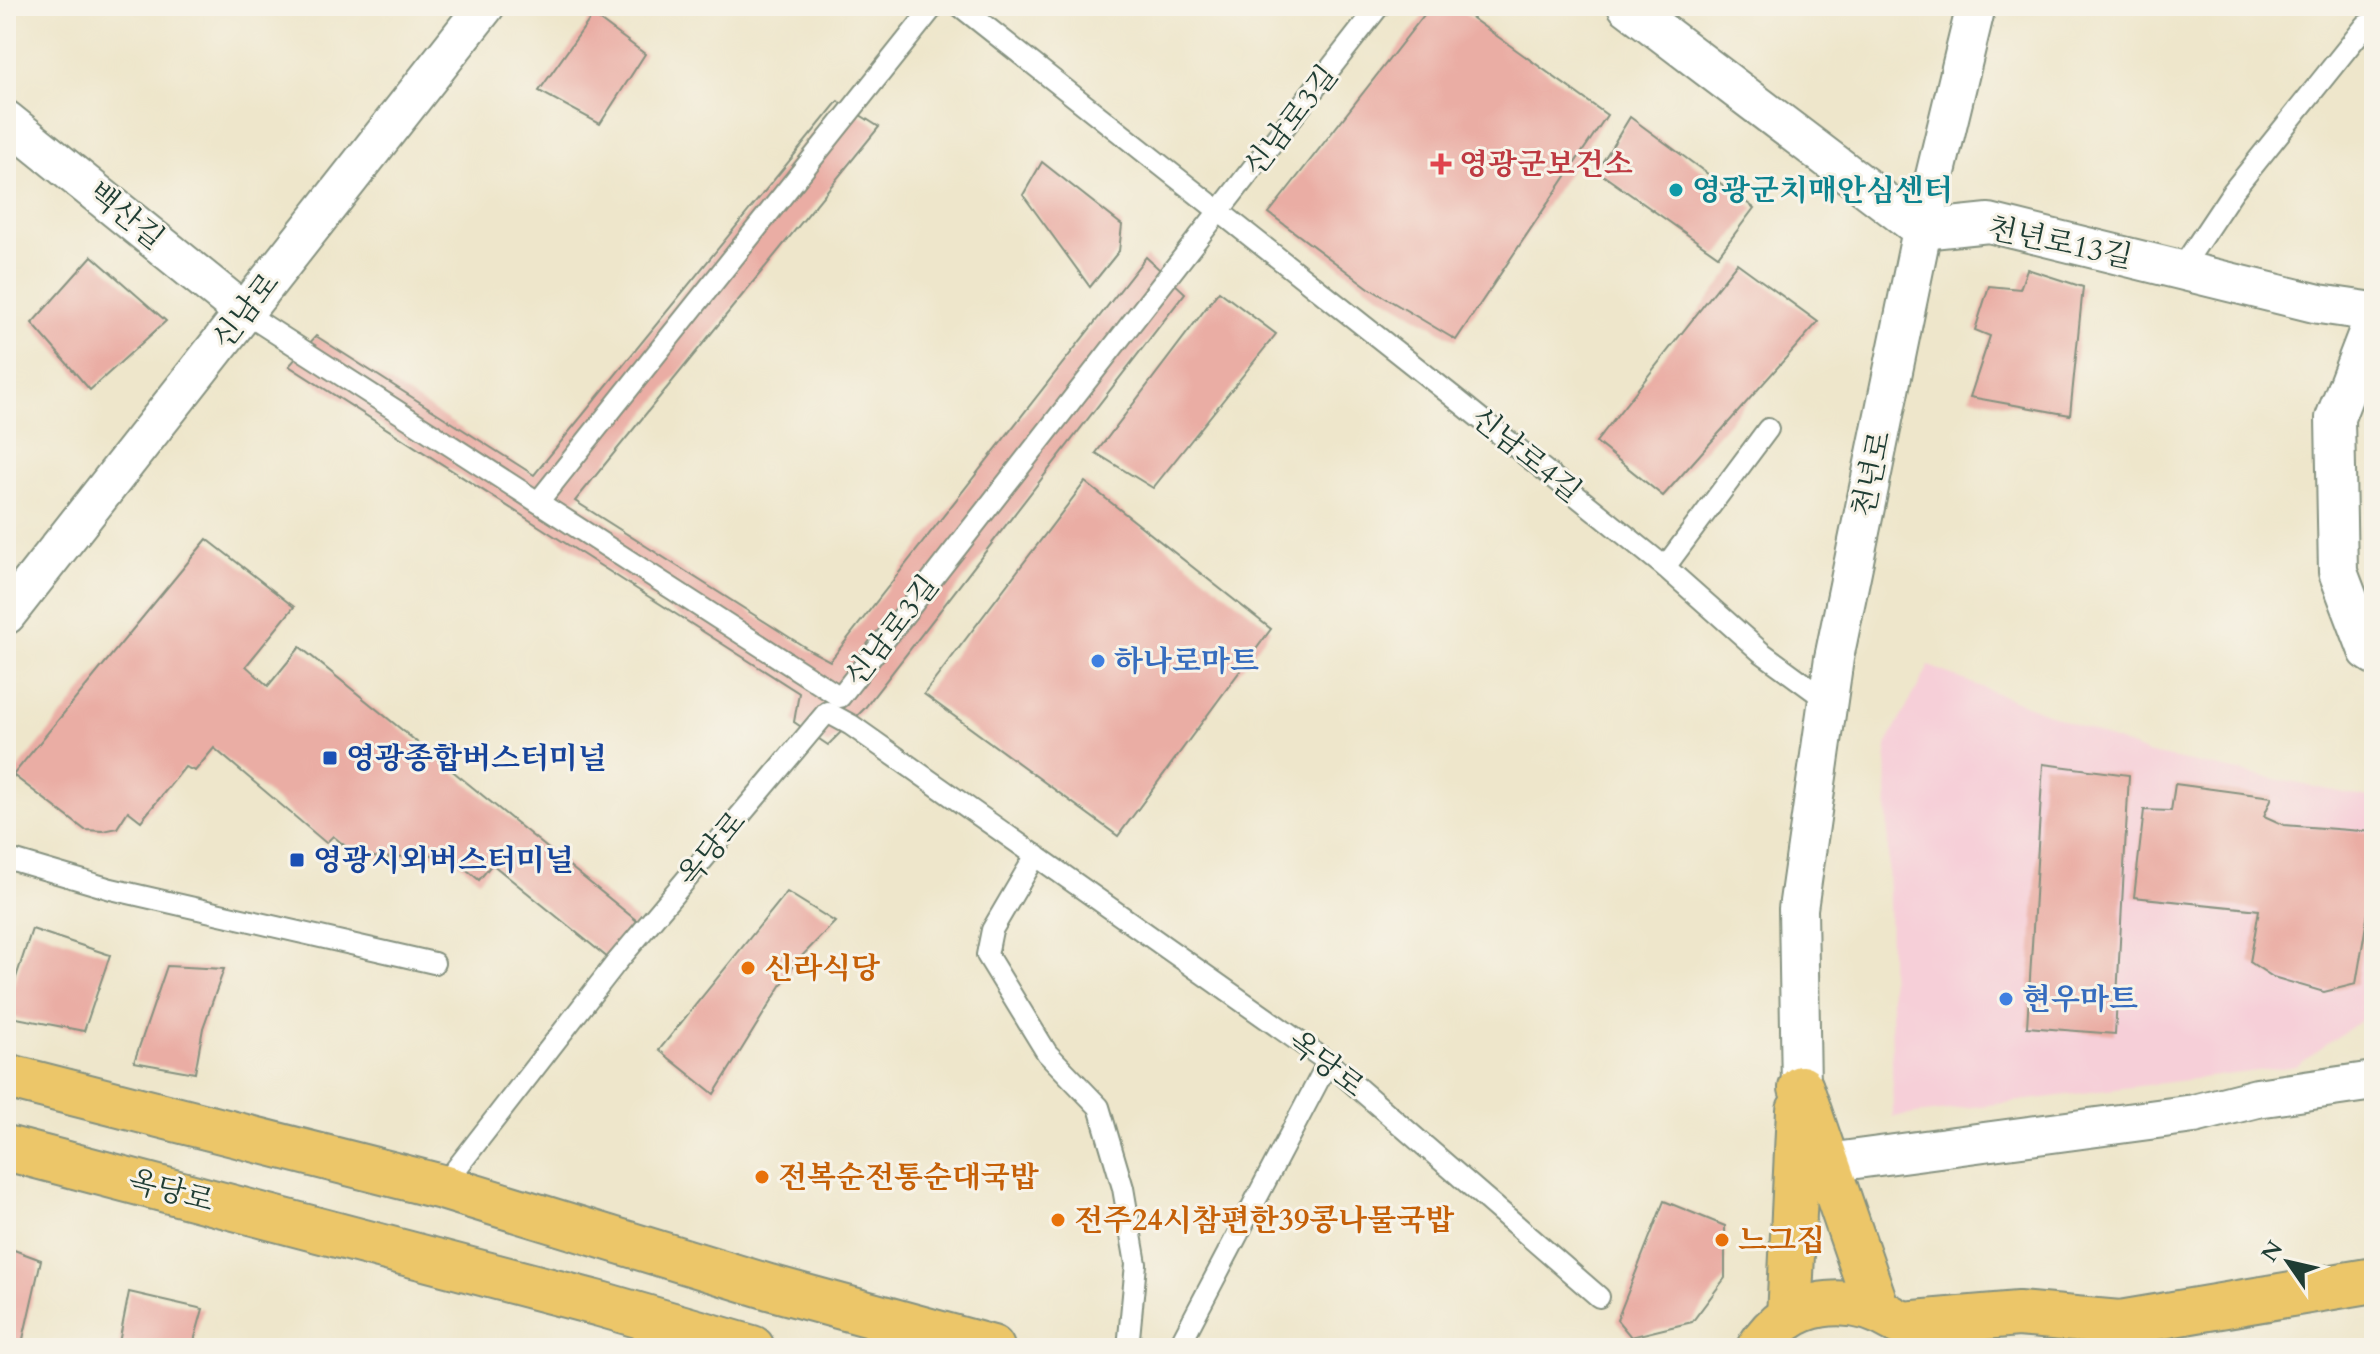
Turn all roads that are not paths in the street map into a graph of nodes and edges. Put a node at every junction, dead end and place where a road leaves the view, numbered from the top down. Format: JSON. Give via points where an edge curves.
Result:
{"nodes":[{"id":1,"x":485,"y":6,"type":"edge"},
{"id":2,"x":934,"y":6,"type":"edge"},
{"id":3,"x":960,"y":6,"type":"edge"},
{"id":4,"x":1379,"y":6,"type":"edge"},
{"id":5,"x":1627,"y":6,"type":"edge"},
{"id":6,"x":1976,"y":6,"type":"edge"},
{"id":7,"x":2374,"y":22,"type":"edge"},
{"id":8,"x":6,"y":120,"type":"edge"},
{"id":9,"x":1220,"y":213,"type":"junction"},
{"id":10,"x":1922,"y":230,"type":"junction"},
{"id":11,"x":2181,"y":269,"type":"junction"},
{"id":12,"x":245,"y":313,"type":"junction"},
{"id":13,"x":2374,"y":314,"type":"edge"},
{"id":14,"x":1768,"y":429,"type":"dead end"},
{"id":15,"x":538,"y":502,"type":"junction"},
{"id":16,"x":1665,"y":567,"type":"junction"},
{"id":17,"x":17,"y":602,"type":"edge"},
{"id":18,"x":6,"y":636,"type":"edge"},
{"id":19,"x":2374,"y":655,"type":"edge"},
{"id":20,"x":1828,"y":701,"type":"junction"},
{"id":21,"x":833,"y":705,"type":"junction"},
{"id":22,"x":1036,"y":855,"type":"junction"},
{"id":23,"x":6,"y":858,"type":"edge"},
{"id":24,"x":434,"y":963,"type":"dead end"},
{"id":25,"x":1328,"y":1062,"type":"junction"},
{"id":26,"x":6,"y":1076,"type":"edge"},
{"id":27,"x":2374,"y":1081,"type":"edge"},
{"id":28,"x":1801,"y":1088,"type":"junction"},
{"id":29,"x":6,"y":1148,"type":"edge"},
{"id":30,"x":1827,"y":1163,"type":"junction"},
{"id":31,"x":442,"y":1187,"type":"junction"},
{"id":32,"x":2374,"y":1280,"type":"edge"},
{"id":33,"x":1599,"y":1297,"type":"dead end"},
{"id":34,"x":2120,"y":1323,"type":"junction"},
{"id":35,"x":1902,"y":1327,"type":"edge"},
{"id":36,"x":1762,"y":1338,"type":"edge"},
{"id":37,"x":749,"y":1347,"type":"edge"},
{"id":38,"x":992,"y":1348,"type":"edge"},
{"id":39,"x":1128,"y":1348,"type":"edge"},
{"id":40,"x":1178,"y":1348,"type":"edge"},
{"id":41,"x":2077,"y":1348,"type":"edge"}],
"edges":[{"from":1,"to":12,"type":"street","name":"신남로"},
{"from":2,"to":15,"type":"lane"},
{"from":3,"to":9,"type":"lane","name":"신남로4길"},
{"from":4,"to":9,"type":"lane","name":"신남로3길"},
{"from":5,"to":10,"type":"street"},
{"from":6,"to":10,"type":"street"},
{"from":7,"to":11,"type":"lane","via":[[2366,25],[2233,191]]},
{"from":8,"to":12,"type":"street","name":"백산길"},
{"from":9,"to":16,"type":"lane","name":"신남로4길"},
{"from":9,"to":21,"type":"lane","name":"신남로3길"},
{"from":10,"to":11,"type":"street","name":"천년로13길","via":[[1989,223]]},
{"from":10,"to":20,"type":"street","name":"천년로"},
{"from":11,"to":13,"type":"street","name":"천년로13길"},
{"from":12,"to":15,"type":"lane","name":"신남로3길"},
{"from":12,"to":17,"type":"street","name":"신남로"},
{"from":13,"to":19,"type":"street","via":[[2335,418],[2338,572]]},
{"from":14,"to":16,"type":"lane"},
{"from":15,"to":21,"type":"lane","name":"신남로3길"},
{"from":16,"to":20,"type":"lane","name":"신남로4길","via":[[1761,652]]},
{"from":17,"to":18,"type":"lane"},
{"from":20,"to":28,"type":"street","name":"천년로","via":[[1798,909]]},
{"from":21,"to":22,"type":"lane","name":"옥당로","via":[[851,725]]},
{"from":21,"to":31,"type":"lane","name":"옥당로","via":[[616,963]]},
{"from":22,"to":25,"type":"lane","name":"옥당로"},
{"from":22,"to":39,"type":"lane","via":[[992,930],[987,955],[1047,1053],[1099,1107],[1123,1188],[1136,1264]]},
{"from":23,"to":24,"type":"lane","via":[[111,889]]},
{"from":25,"to":33,"type":"lane","name":"옥당로"},
{"from":25,"to":40,"type":"lane"},
{"from":26,"to":31,"type":"main road"},
{"from":27,"to":30,"type":"street","via":[[2257,1098],[2194,1114]]},
{"from":28,"to":30,"type":"main road"},
{"from":28,"to":36,"type":"main road"},
{"from":29,"to":37,"type":"main road","name":"옥당로"},
{"from":30,"to":35,"type":"main road"},
{"from":31,"to":38,"type":"main road","via":[[769,1287]]},
{"from":32,"to":34,"type":"main road"},
{"from":34,"to":35,"type":"main road","via":[[2018,1314]]},
{"from":34,"to":41,"type":"main road"},
{"from":35,"to":36,"type":"main road","via":[[1848,1302],[1817,1305]]}]}
